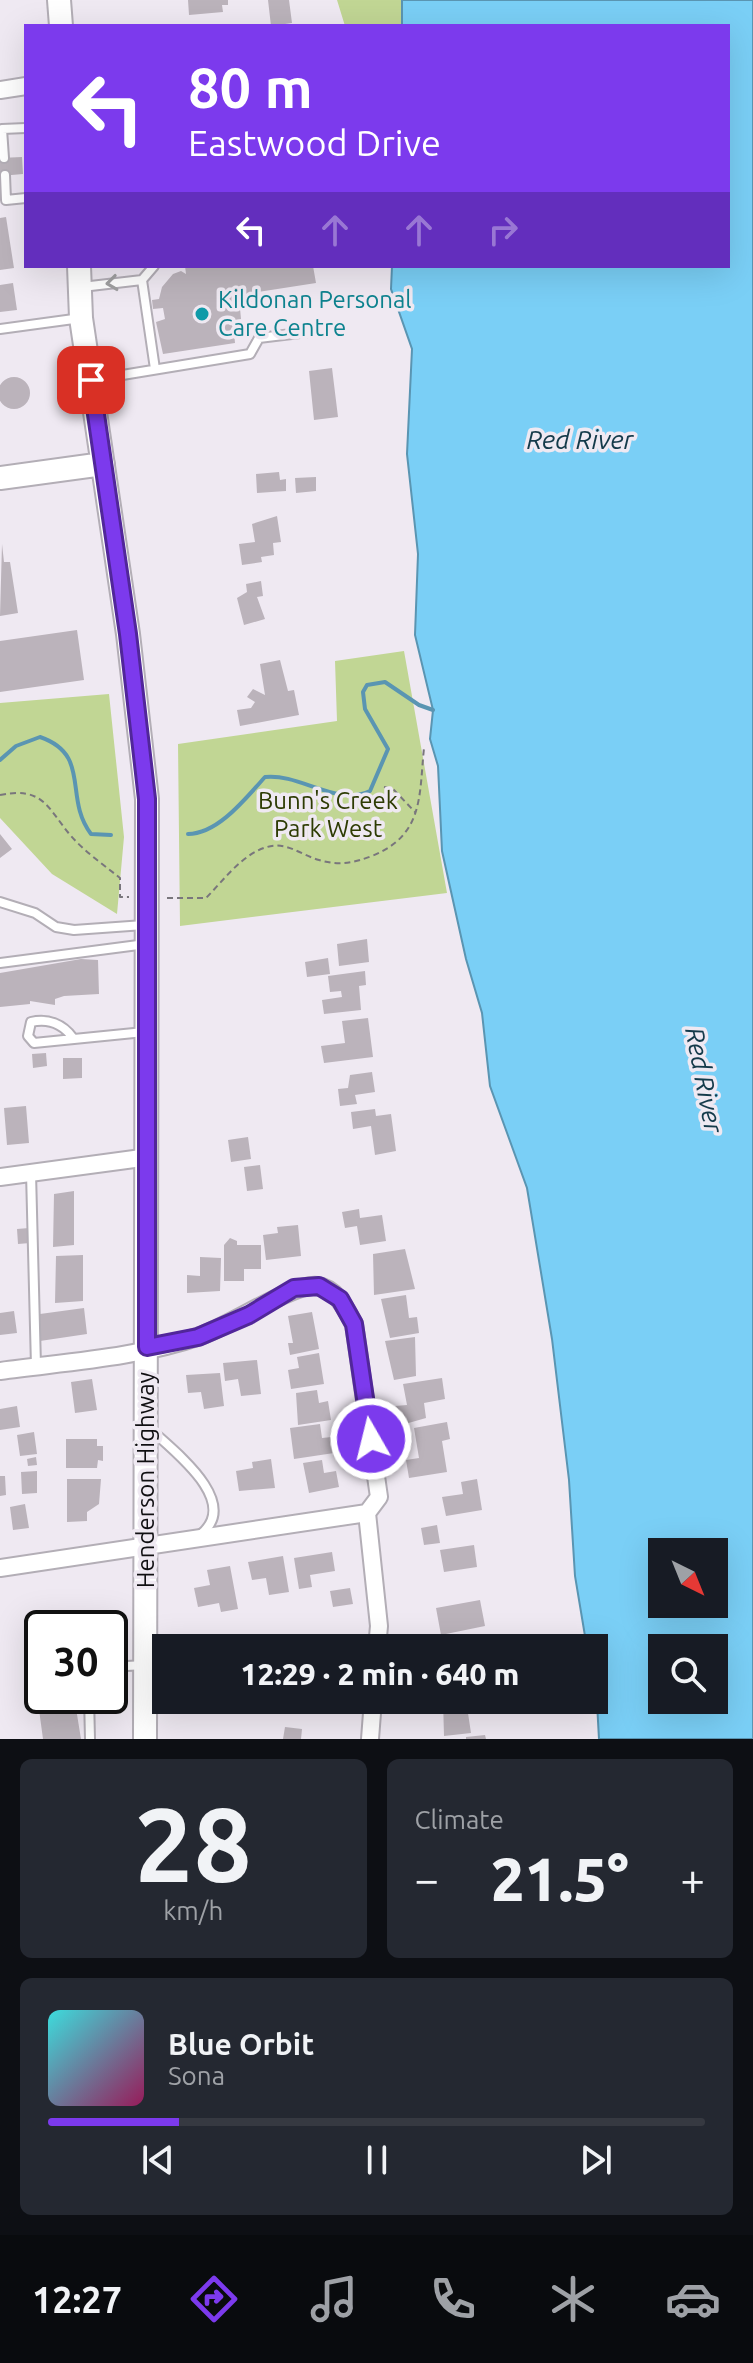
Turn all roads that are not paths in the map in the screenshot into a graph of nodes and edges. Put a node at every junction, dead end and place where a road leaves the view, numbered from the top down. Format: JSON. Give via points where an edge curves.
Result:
{"nodes":[{"id":1,"x":59,"y":0,"type":"edge"},
{"id":2,"x":61,"y":24,"type":"edge"},
{"id":3,"x":24,"y":86,"type":"edge"},
{"id":4,"x":0,"y":90,"type":"edge"},
{"id":5,"x":24,"y":128,"type":"edge"},
{"id":6,"x":1,"y":129,"type":"edge"},
{"id":7,"x":4,"y":158,"type":"dead end"},
{"id":8,"x":5,"y":175,"type":"dead end"},
{"id":9,"x":24,"y":198,"type":"edge"},
{"id":10,"x":3,"y":200,"type":"edge"},
{"id":11,"x":152,"y":268,"type":"edge"},
{"id":12,"x":80,"y":277,"type":"edge"},
{"id":13,"x":142,"y":280,"type":"junction"},
{"id":14,"x":81,"y":318,"type":"junction"},
{"id":15,"x":0,"y":329,"type":"edge"},
{"id":16,"x":308,"y":332,"type":"dead end"},
{"id":17,"x":155,"y":369,"type":"junction"},
{"id":18,"x":91,"y":380,"type":"junction"},
{"id":19,"x":103,"y":464,"type":"junction"},
{"id":20,"x":0,"y":478,"type":"edge"},
{"id":21,"x":0,"y":902,"type":"edge"},
{"id":22,"x":149,"y":934,"type":"junction"},
{"id":23,"x":0,"y":963,"type":"edge"},
{"id":24,"x":149,"y":1032,"type":"junction"},
{"id":25,"x":73,"y":1038,"type":"junction"},
{"id":26,"x":149,"y":1157,"type":"junction"},
{"id":27,"x":31,"y":1172,"type":"junction"},
{"id":28,"x":0,"y":1177,"type":"edge"},
{"id":29,"x":147,"y":1347,"type":"junction"},
{"id":30,"x":36,"y":1366,"type":"junction"},
{"id":31,"x":0,"y":1371,"type":"edge"},
{"id":32,"x":147,"y":1427,"type":"junction"},
{"id":33,"x":367,"y":1513,"type":"junction"},
{"id":34,"x":194,"y":1539,"type":"junction"},
{"id":35,"x":145,"y":1548,"type":"junction"},
{"id":36,"x":0,"y":1568,"type":"edge"},
{"id":37,"x":378,"y":1634,"type":"edge"},
{"id":38,"x":145,"y":1665,"type":"junction"},
{"id":39,"x":128,"y":1666,"type":"edge"},
{"id":40,"x":89,"y":1714,"type":"edge"},
{"id":41,"x":372,"y":1714,"type":"edge"},
{"id":42,"x":90,"y":1739,"type":"edge"},
{"id":43,"x":145,"y":1739,"type":"edge"},
{"id":44,"x":370,"y":1739,"type":"edge"}],
"edges":[{"from":1,"to":2,"type":"main road"},
{"from":3,"to":4,"type":"street"},
{"from":5,"to":6,"type":"lane"},
{"from":6,"to":7,"type":"lane"},
{"from":8,"to":10,"type":"lane"},
{"from":9,"to":10,"type":"lane"},
{"from":11,"to":13,"type":"lane"},
{"from":13,"to":12,"type":"lane","one_way":true},
{"from":12,"to":14,"type":"main road","name":"Henderson Highway"},
{"from":13,"to":17,"type":"lane"},
{"from":14,"to":15,"type":"lane"},
{"from":14,"to":18,"type":"main road","name":"Henderson Highway"},
{"from":16,"to":17,"type":"lane","via":[[259,338],[250,354]]},
{"from":17,"to":18,"type":"lane"},
{"from":18,"to":19,"type":"main road","name":"Henderson Highway"},
{"from":19,"to":20,"type":"main road"},
{"from":19,"to":22,"type":"main road","name":"Henderson Highway","via":[[139,716],[147,799]]},
{"from":21,"to":22,"type":"lane","via":[[35,913],[56,927]]},
{"from":22,"to":23,"type":"lane"},
{"from":22,"to":24,"type":"main road","name":"Henderson Highway"},
{"from":24,"to":25,"type":"lane"},
{"from":24,"to":26,"type":"main road","name":"Henderson Highway"},
{"from":25,"to":25,"type":"lane","via":[[34,1043],[28,1028],[44,1019],[67,1029]]},
{"from":26,"to":27,"type":"street"},
{"from":26,"to":29,"type":"main road","name":"Henderson Highway"},
{"from":27,"to":28,"type":"street"},
{"from":27,"to":30,"type":"lane"},
{"from":29,"to":30,"type":"street"},
{"from":29,"to":32,"type":"main road","name":"Henderson Highway"},
{"from":29,"to":33,"type":"street","via":[[198,1337],[294,1288],[319,1286],[340,1299],[354,1324],[379,1497]]},
{"from":30,"to":31,"type":"street"},
{"from":32,"to":34,"type":"lane","via":[[197,1472],[209,1490],[213,1511],[206,1530]]},
{"from":32,"to":35,"type":"main road","name":"Henderson Highway"},
{"from":33,"to":34,"type":"street"},
{"from":33,"to":37,"type":"street"},
{"from":34,"to":35,"type":"street"},
{"from":35,"to":36,"type":"street"},
{"from":35,"to":38,"type":"main road","name":"Henderson Highway"},
{"from":38,"to":39,"type":"lane"},
{"from":38,"to":43,"type":"main road","name":"Henderson Highway"},
{"from":40,"to":42,"type":"lane"},
{"from":41,"to":44,"type":"street"}]}
